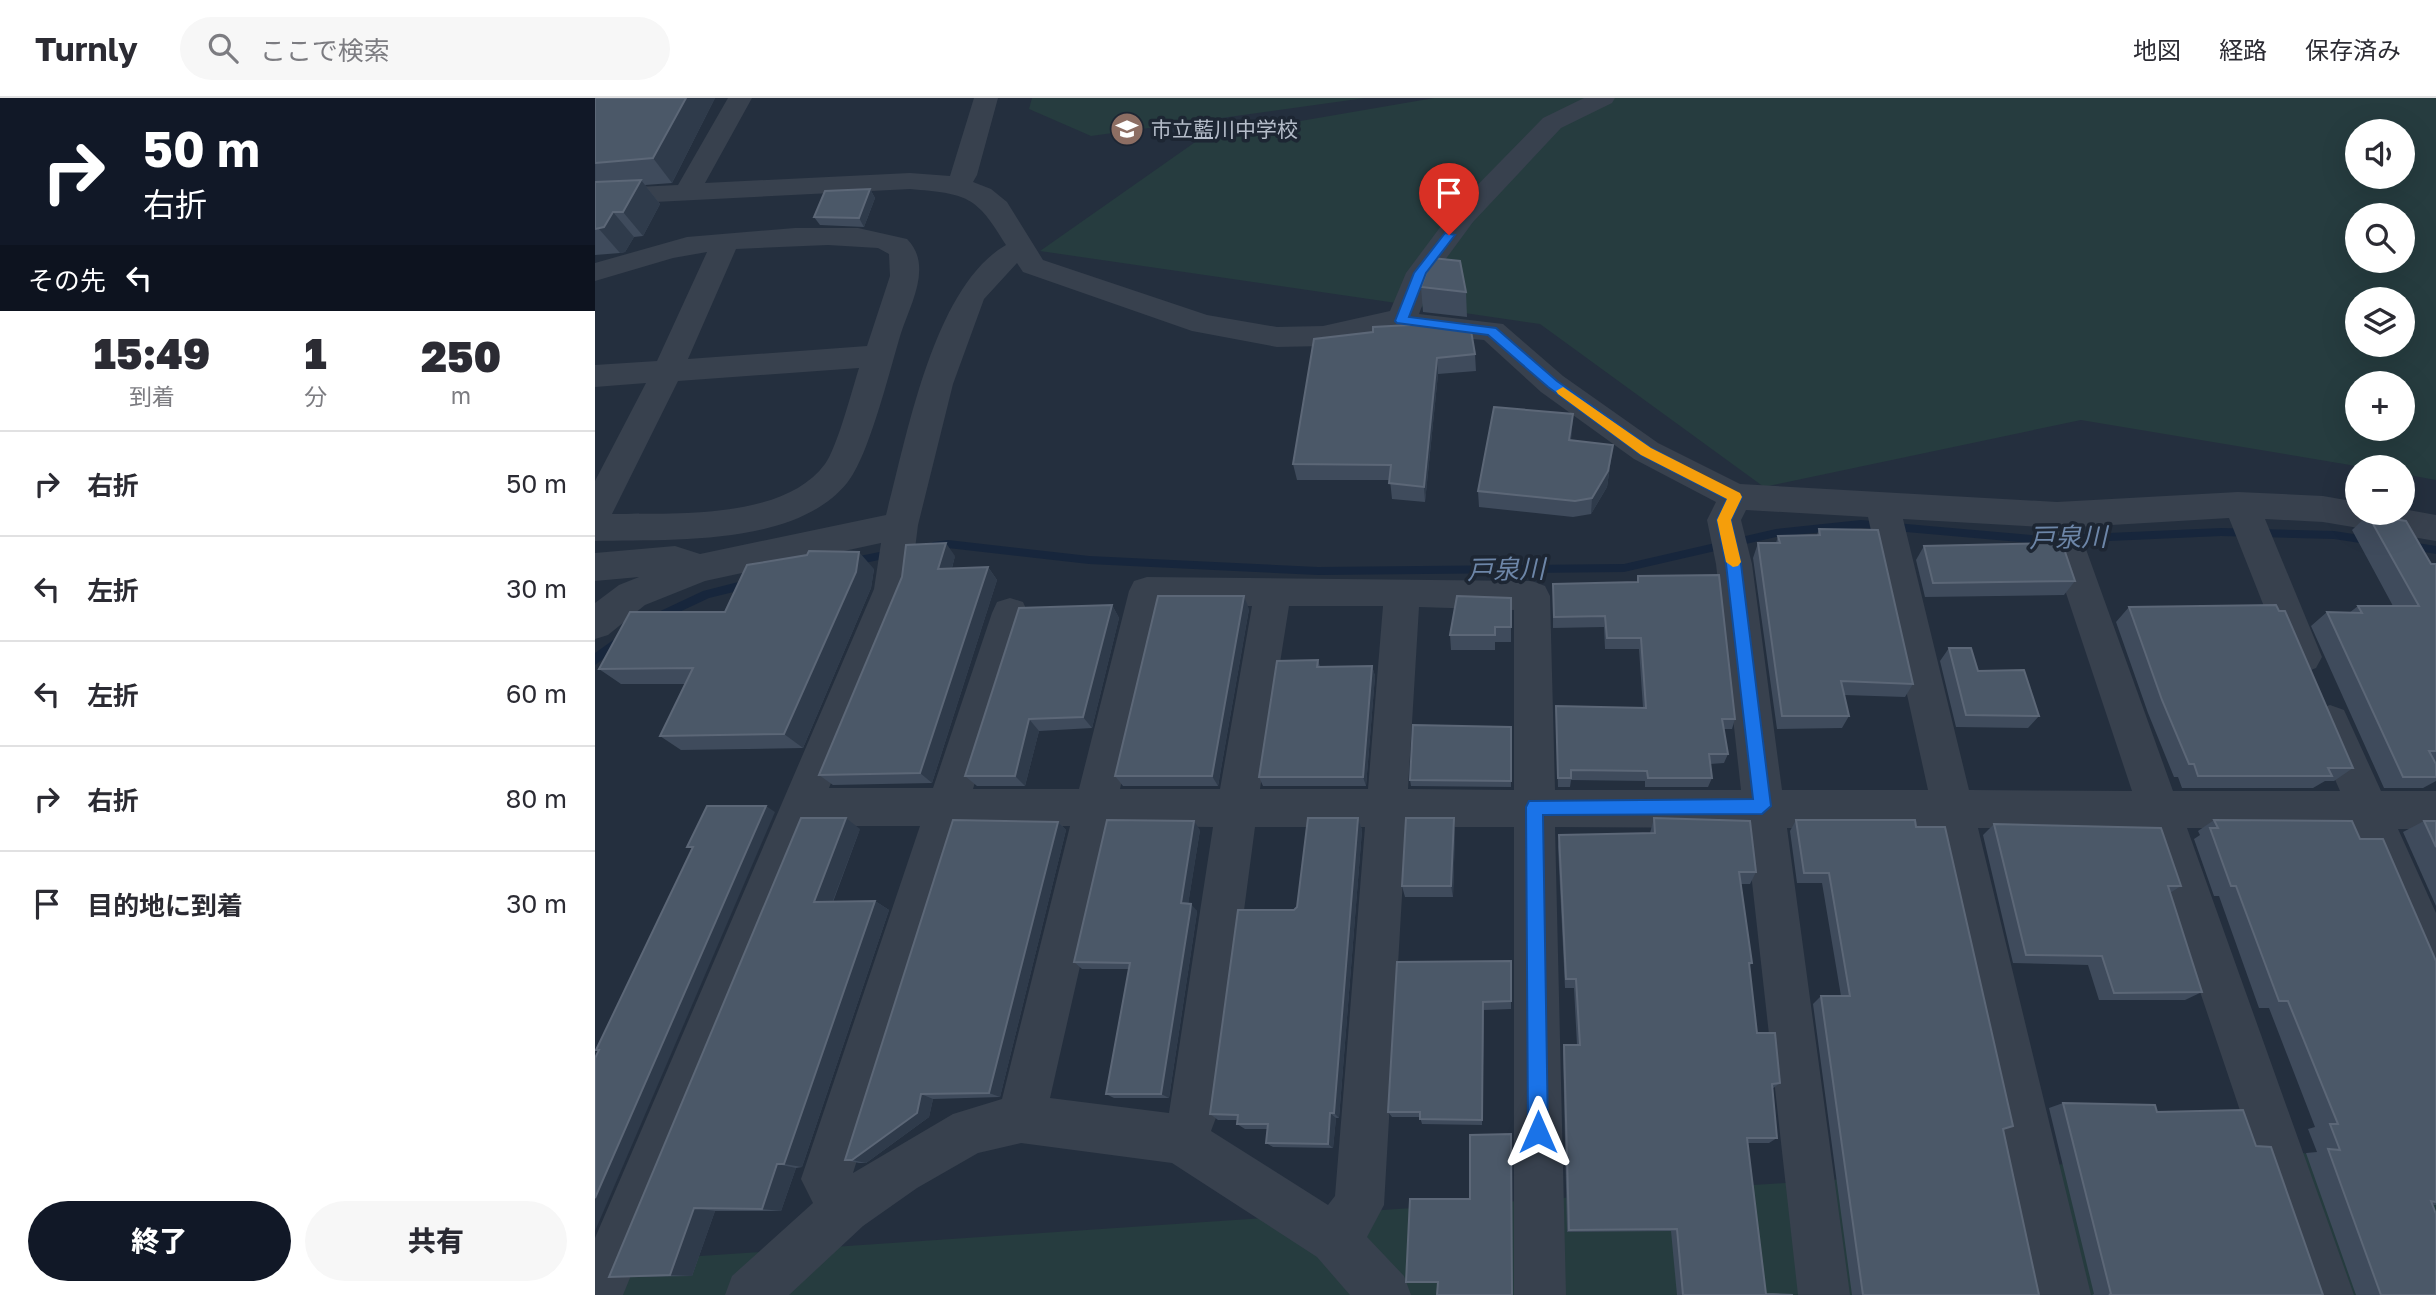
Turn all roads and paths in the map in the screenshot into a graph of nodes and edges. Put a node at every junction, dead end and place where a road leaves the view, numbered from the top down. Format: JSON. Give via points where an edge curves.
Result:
{"nodes":[{"id":1,"x":740,"y":98,"type":"edge"},
{"id":2,"x":986,"y":98,"type":"edge"},
{"id":3,"x":1603,"y":98,"type":"edge"},
{"id":4,"x":957,"y":185,"type":"junction"},
{"id":5,"x":687,"y":192,"type":"junction"},
{"id":6,"x":595,"y":197,"type":"edge"},
{"id":7,"x":725,"y":243,"type":"junction"},
{"id":8,"x":1020,"y":249,"type":"junction"},
{"id":9,"x":595,"y":272,"type":"edge"},
{"id":10,"x":1401,"y":321,"type":"junction"},
{"id":11,"x":879,"y":356,"type":"junction"},
{"id":12,"x":667,"y":372,"type":"junction"},
{"id":13,"x":595,"y":376,"type":"edge"},
{"id":14,"x":1735,"y":497,"type":"junction"},
{"id":15,"x":1879,"y":503,"type":"junction"},
{"id":16,"x":2238,"y":505,"type":"junction"},
{"id":17,"x":595,"y":514,"type":"edge"},
{"id":18,"x":2057,"y":515,"type":"junction"},
{"id":19,"x":901,"y":525,"type":"junction"},
{"id":20,"x":595,"y":528,"type":"edge"},
{"id":21,"x":2436,"y":528,"type":"edge"},
{"id":22,"x":595,"y":567,"type":"edge"},
{"id":23,"x":700,"y":568,"type":"junction"},
{"id":24,"x":1273,"y":591,"type":"junction"},
{"id":25,"x":1402,"y":592,"type":"junction"},
{"id":26,"x":1010,"y":613,"type":"dead end"},
{"id":27,"x":595,"y":624,"type":"edge"},
{"id":28,"x":1094,"y":805,"type":"junction"},
{"id":29,"x":948,"y":806,"type":"junction"},
{"id":30,"x":1388,"y":806,"type":"junction"},
{"id":31,"x":1762,"y":806,"type":"junction"},
{"id":32,"x":800,"y":807,"type":"junction"},
{"id":33,"x":1237,"y":807,"type":"junction"},
{"id":34,"x":1535,"y":807,"type":"junction"},
{"id":35,"x":1950,"y":807,"type":"junction"},
{"id":36,"x":2159,"y":808,"type":"junction"},
{"id":37,"x":2367,"y":808,"type":"junction"},
{"id":38,"x":2436,"y":810,"type":"edge"},
{"id":39,"x":2436,"y":963,"type":"edge"},
{"id":40,"x":1021,"y":1119,"type":"junction"},
{"id":41,"x":1183,"y":1141,"type":"junction"},
{"id":42,"x":845,"y":1208,"type":"junction"},
{"id":43,"x":1335,"y":1238,"type":"junction"},
{"id":44,"x":597,"y":1295,"type":"edge"},
{"id":45,"x":751,"y":1295,"type":"edge"},
{"id":46,"x":1385,"y":1295,"type":"edge"},
{"id":47,"x":1540,"y":1295,"type":"edge"},
{"id":48,"x":1825,"y":1295,"type":"edge"},
{"id":49,"x":2064,"y":1295,"type":"edge"},
{"id":50,"x":2327,"y":1295,"type":"edge"}],
"edges":[{"from":1,"to":5,"type":"street"},
{"from":2,"to":4,"type":"street"},
{"from":3,"to":10,"type":"street","via":[[1552,123],[1464,216],[1420,273]]},
{"from":4,"to":5,"type":"street","via":[[910,181]]},
{"from":4,"to":8,"type":"street","via":[[997,208]]},
{"from":5,"to":6,"type":"street"},
{"from":7,"to":9,"type":"street","via":[[687,246]]},
{"from":7,"to":11,"type":"street","via":[[857,236],[898,246],[905,256],[905,273]]},
{"from":7,"to":12,"type":"street"},
{"from":8,"to":10,"type":"street","via":[[1033,266],[1058,277],[1203,324],[1277,337],[1323,336]]},
{"from":8,"to":19,"type":"street","via":[[1001,260],[970,296],[937,384]]},
{"from":10,"to":14,"type":"street","via":[[1492,331],[1552,384],[1646,451]]},
{"from":11,"to":12,"type":"street"},
{"from":11,"to":20,"type":"street","via":[[844,458],[835,475],[813,494],[753,520]]},
{"from":12,"to":13,"type":"street"},
{"from":12,"to":17,"type":"street"},
{"from":14,"to":15,"type":"street"},
{"from":14,"to":31,"type":"street","via":[[1724,520],[1734,564]]},
{"from":15,"to":18,"type":"street"},
{"from":15,"to":35,"type":"street"},
{"from":16,"to":18,"type":"street"},
{"from":16,"to":21,"type":"street","via":[[2323,509]]},
{"from":16,"to":37,"type":"street","via":[[2247,517]]},
{"from":18,"to":36,"type":"street"},
{"from":19,"to":23,"type":"street"},
{"from":19,"to":32,"type":"street","via":[[892,589]]},
{"from":22,"to":23,"type":"street","via":[[675,560]]},
{"from":23,"to":27,"type":"street","via":[[632,595]]},
{"from":24,"to":25,"type":"street"},
{"from":24,"to":28,"type":"street","via":[[1147,591]]},
{"from":24,"to":33,"type":"street"},
{"from":25,"to":30,"type":"street"},
{"from":25,"to":34,"type":"street","via":[[1532,596]]},
{"from":26,"to":29,"type":"street"},
{"from":28,"to":29,"type":"street"},
{"from":28,"to":33,"type":"street"},
{"from":28,"to":40,"type":"street"},
{"from":29,"to":32,"type":"street"},
{"from":29,"to":42,"type":"street","via":[[825,1179]]},
{"from":30,"to":33,"type":"street"},
{"from":30,"to":34,"type":"street"},
{"from":30,"to":43,"type":"street","via":[[1359,1205]]},
{"from":31,"to":34,"type":"street"},
{"from":31,"to":35,"type":"street"},
{"from":31,"to":48,"type":"street"},
{"from":32,"to":44,"type":"street"},
{"from":33,"to":41,"type":"street","via":[[1193,1115]]},
{"from":34,"to":47,"type":"street"},
{"from":35,"to":36,"type":"street"},
{"from":35,"to":49,"type":"street"},
{"from":36,"to":37,"type":"street"},
{"from":36,"to":50,"type":"street"},
{"from":37,"to":38,"type":"street"},
{"from":37,"to":39,"type":"street"},
{"from":40,"to":41,"type":"street"},
{"from":40,"to":42,"type":"street","via":[[970,1132]]},
{"from":41,"to":43,"type":"street"},
{"from":42,"to":45,"type":"street"},
{"from":43,"to":46,"type":"street"}]}
